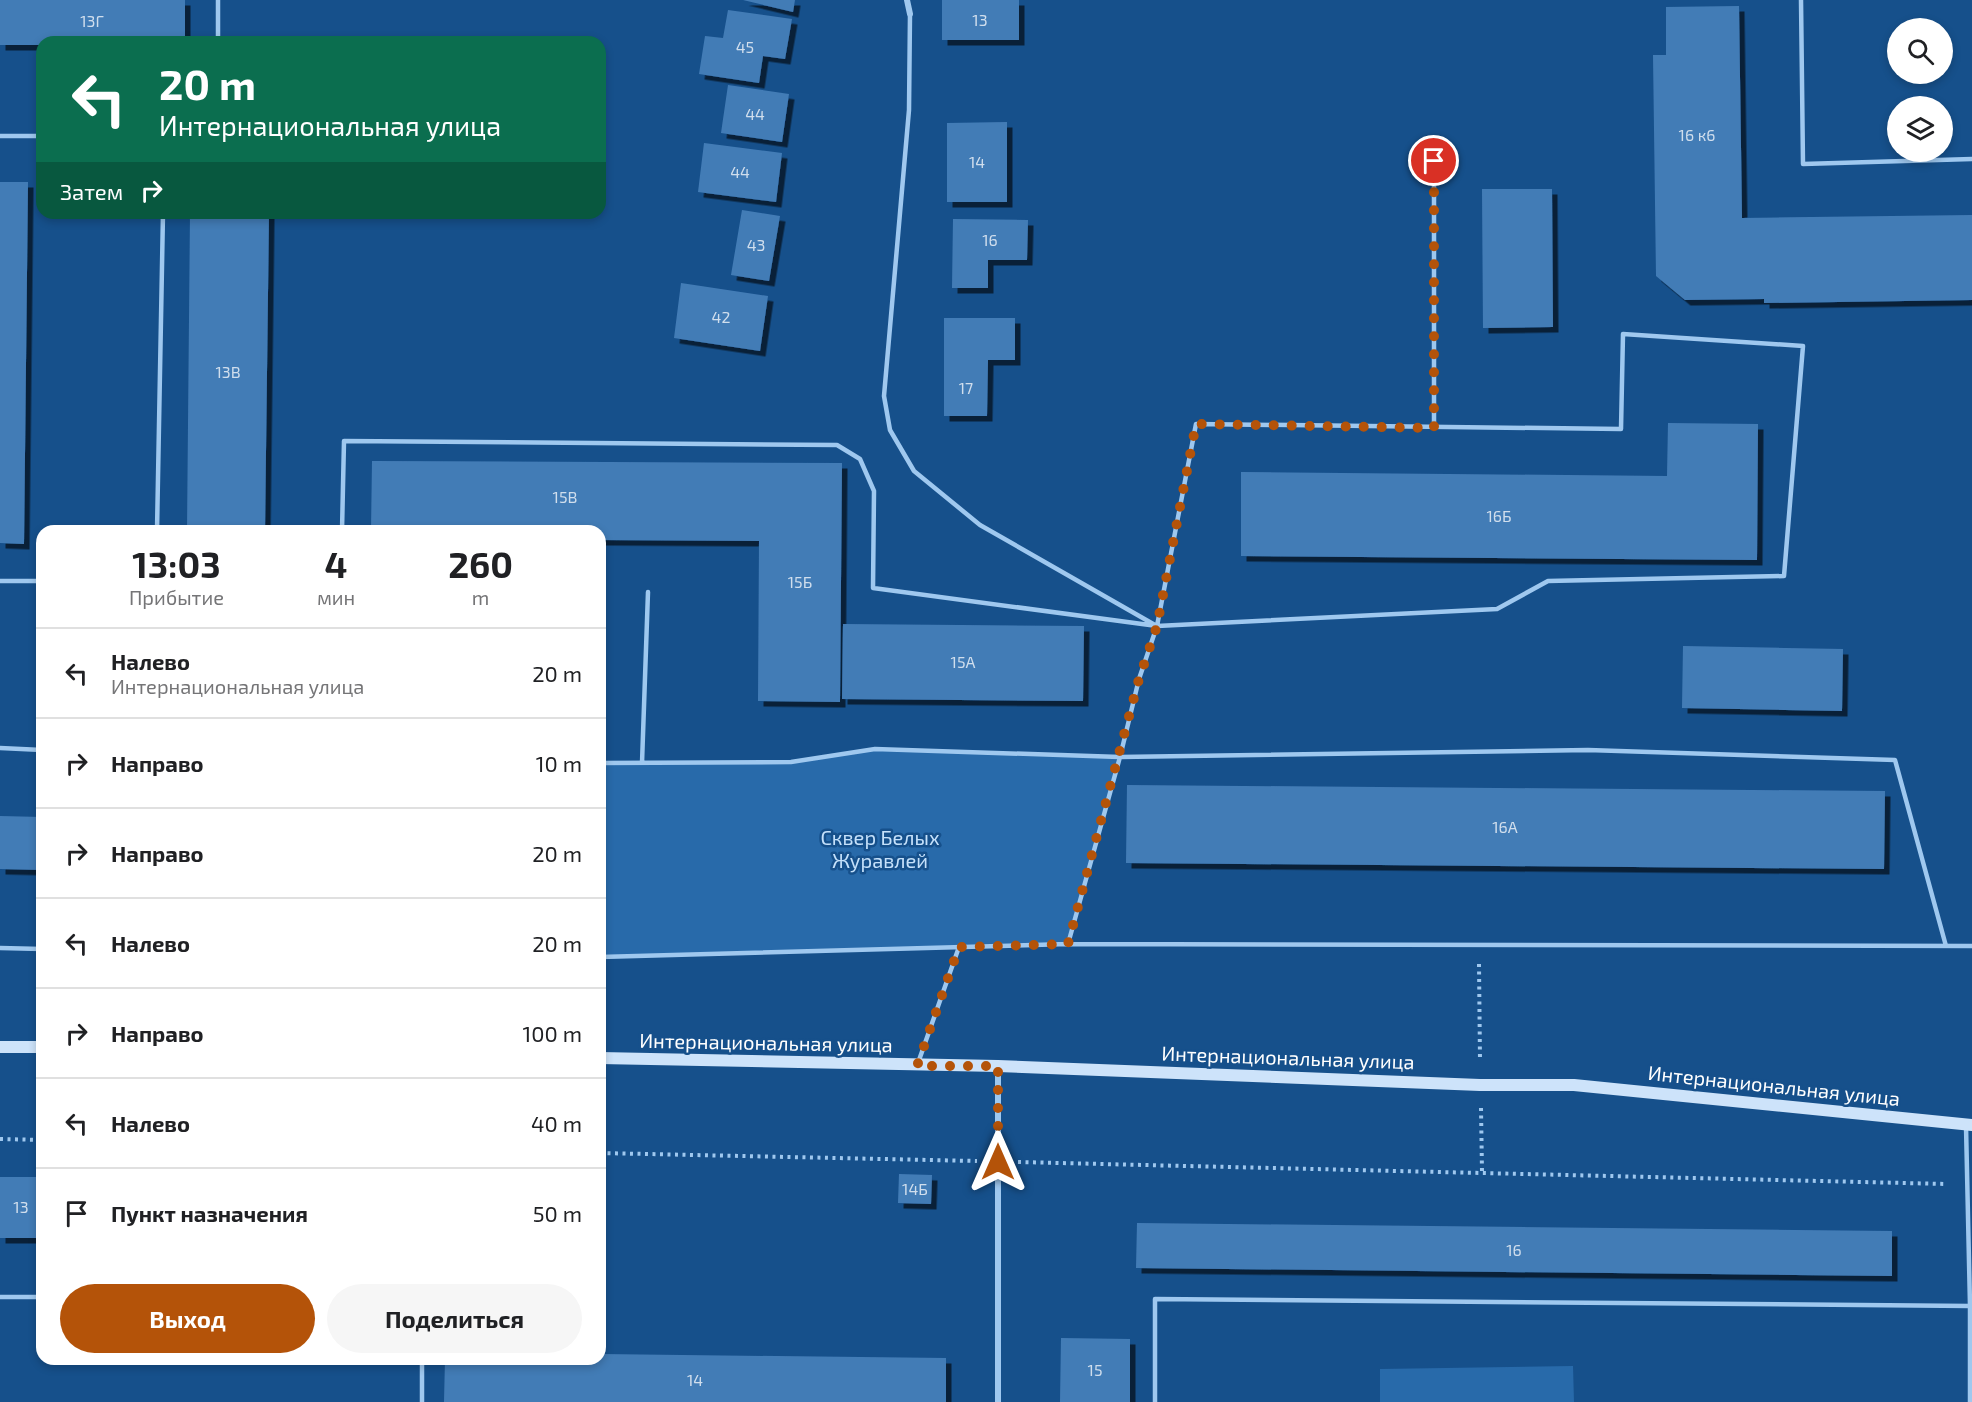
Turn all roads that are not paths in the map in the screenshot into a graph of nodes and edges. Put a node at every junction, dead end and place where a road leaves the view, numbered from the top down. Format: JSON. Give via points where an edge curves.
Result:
{"nodes":[{"id":1,"x":218,"y":0,"type":"edge"},
{"id":2,"x":907,"y":0,"type":"edge"},
{"id":3,"x":1801,"y":0,"type":"edge"},
{"id":4,"x":910,"y":14,"type":"joint"},
{"id":5,"x":218,"y":36,"type":"edge"},
{"id":6,"x":0,"y":136,"type":"edge"},
{"id":7,"x":36,"y":136,"type":"edge"},
{"id":8,"x":1434,"y":139,"type":"dead end"},
{"id":9,"x":1972,"y":159,"type":"edge"},
{"id":10,"x":163,"y":219,"type":"edge"},
{"id":11,"x":1434,"y":428,"type":"junction"},
{"id":12,"x":158,"y":525,"type":"edge"},
{"id":13,"x":342,"y":525,"type":"edge"},
{"id":14,"x":0,"y":580,"type":"edge"},
{"id":15,"x":36,"y":581,"type":"edge"},
{"id":16,"x":648,"y":592,"type":"dead end"},
{"id":17,"x":1157,"y":626,"type":"junction"},
{"id":18,"x":0,"y":748,"type":"edge"},
{"id":19,"x":36,"y":750,"type":"edge"},
{"id":20,"x":1120,"y":757,"type":"junction"},
{"id":21,"x":606,"y":763,"type":"edge"},
{"id":22,"x":642,"y":763,"type":"junction"},
{"id":23,"x":1068,"y":944,"type":"junction"},
{"id":24,"x":1946,"y":946,"type":"junction"},
{"id":25,"x":1972,"y":946,"type":"edge"},
{"id":26,"x":959,"y":947,"type":"junction"},
{"id":27,"x":0,"y":948,"type":"edge"},
{"id":28,"x":36,"y":949,"type":"edge"},
{"id":29,"x":606,"y":957,"type":"edge"},
{"id":30,"x":0,"y":1047,"type":"edge"},
{"id":31,"x":36,"y":1047,"type":"edge"},
{"id":32,"x":606,"y":1058,"type":"edge"},
{"id":33,"x":917,"y":1066,"type":"junction"},
{"id":34,"x":998,"y":1066,"type":"junction"},
{"id":35,"x":1969,"y":1125,"type":"edge"},
{"id":36,"x":0,"y":1297,"type":"edge"},
{"id":37,"x":36,"y":1297,"type":"edge"},
{"id":38,"x":1970,"y":1306,"type":"junction"},
{"id":39,"x":422,"y":1365,"type":"edge"},
{"id":40,"x":422,"y":1402,"type":"edge"},
{"id":41,"x":998,"y":1402,"type":"edge"},
{"id":42,"x":1155,"y":1402,"type":"edge"},
{"id":43,"x":1970,"y":1402,"type":"edge"}],
"edges":[{"from":1,"to":5,"type":"lane"},
{"from":2,"to":4,"type":"street"},
{"from":3,"to":9,"type":"lane","via":[[1803,164]]},
{"from":4,"to":17,"type":"lane","via":[[909,110],[885,396],[890,430],[914,471],[980,525]]},
{"from":6,"to":7,"type":"lane"},
{"from":8,"to":11,"type":"lane"},
{"from":10,"to":12,"type":"lane"},
{"from":11,"to":17,"type":"lane","via":[[1196,424]]},
{"from":11,"to":17,"type":"lane","via":[[1621,429],[1623,334],[1803,346],[1784,576],[1548,581],[1497,609]]},
{"from":13,"to":17,"type":"lane","via":[[344,441],[837,445],[860,459],[874,491],[873,588]]},
{"from":14,"to":15,"type":"lane"},
{"from":16,"to":22,"type":"lane"},
{"from":17,"to":20,"type":"lane"},
{"from":18,"to":19,"type":"lane"},
{"from":20,"to":22,"type":"lane","via":[[875,749],[791,762]]},
{"from":20,"to":23,"type":"lane"},
{"from":20,"to":24,"type":"lane","via":[[1588,750],[1895,760]]},
{"from":21,"to":22,"type":"lane"},
{"from":23,"to":24,"type":"lane"},
{"from":23,"to":26,"type":"lane"},
{"from":24,"to":25,"type":"lane"},
{"from":26,"to":29,"type":"lane"},
{"from":26,"to":33,"type":"lane"},
{"from":27,"to":28,"type":"lane"},
{"from":30,"to":31,"type":"main road"},
{"from":32,"to":33,"type":"main road","name":"Интернациональная улица"},
{"from":33,"to":34,"type":"main road","name":"Интернациональная улица"},
{"from":34,"to":35,"type":"main road","name":"Интернациональная улица","via":[[1480,1085],[1574,1085]]},
{"from":34,"to":41,"type":"street"},
{"from":35,"to":38,"type":"lane"},
{"from":36,"to":37,"type":"lane"},
{"from":38,"to":42,"type":"lane","via":[[1155,1299]]},
{"from":38,"to":43,"type":"lane"},
{"from":39,"to":40,"type":"lane"}]}
